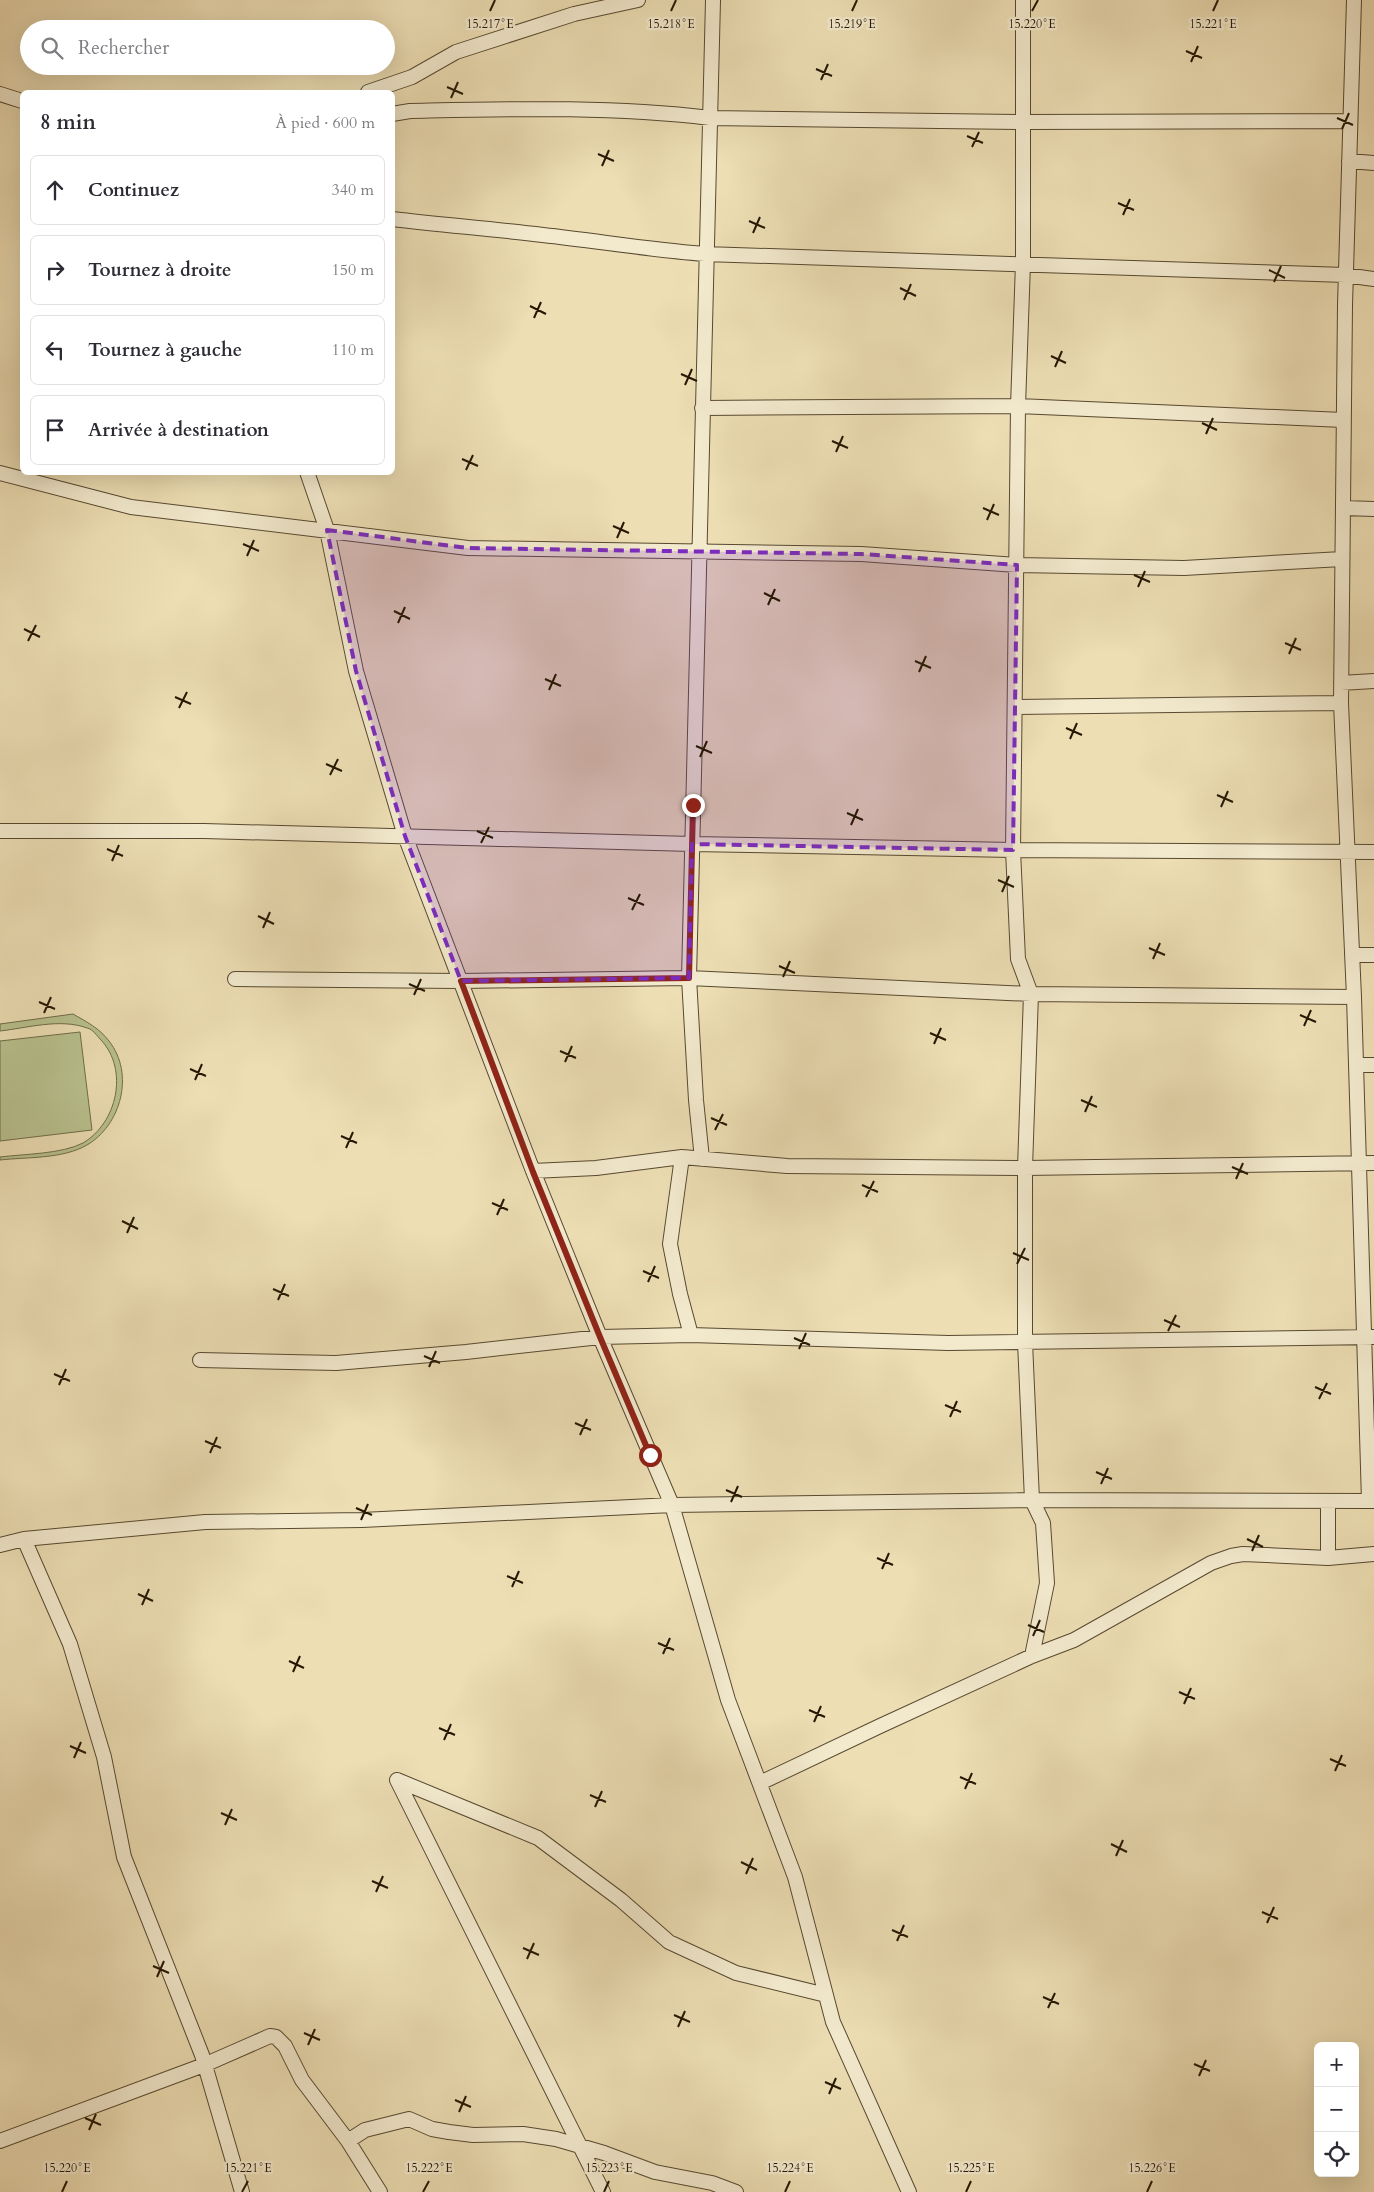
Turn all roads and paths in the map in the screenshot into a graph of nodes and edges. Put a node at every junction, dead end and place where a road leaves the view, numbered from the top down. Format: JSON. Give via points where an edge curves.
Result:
{"nodes":[{"id":1,"x":638,"y":0,"type":"edge"},
{"id":2,"x":713,"y":0,"type":"edge"},
{"id":3,"x":1023,"y":0,"type":"edge"},
{"id":4,"x":1354,"y":0,"type":"edge"},
{"id":5,"x":374,"y":90,"type":"edge"},
{"id":6,"x":0,"y":94,"type":"edge"},
{"id":7,"x":20,"y":100,"type":"edge"},
{"id":8,"x":395,"y":114,"type":"edge"},
{"id":9,"x":710,"y":118,"type":"junction"},
{"id":10,"x":1350,"y":121,"type":"junction"},
{"id":11,"x":1022,"y":122,"type":"junction"},
{"id":12,"x":1349,"y":161,"type":"junction"},
{"id":13,"x":1374,"y":163,"type":"edge"},
{"id":14,"x":395,"y":219,"type":"edge"},
{"id":15,"x":705,"y":254,"type":"junction"},
{"id":16,"x":1023,"y":264,"type":"junction"},
{"id":17,"x":1346,"y":275,"type":"junction"},
{"id":18,"x":1374,"y":279,"type":"edge"},
{"id":19,"x":1018,"y":406,"type":"junction"},
{"id":20,"x":702,"y":408,"type":"junction"},
{"id":21,"x":1344,"y":420,"type":"junction"},
{"id":22,"x":0,"y":473,"type":"edge"},
{"id":23,"x":308,"y":475,"type":"edge"},
{"id":24,"x":1343,"y":508,"type":"junction"},
{"id":25,"x":1374,"y":509,"type":"edge"},
{"id":26,"x":327,"y":530,"type":"junction"},
{"id":27,"x":699,"y":552,"type":"junction"},
{"id":28,"x":1342,"y":559,"type":"junction"},
{"id":29,"x":1017,"y":565,"type":"junction"},
{"id":30,"x":1374,"y":681,"type":"edge"},
{"id":31,"x":1342,"y":683,"type":"junction"},
{"id":32,"x":1341,"y":704,"type":"junction"},
{"id":33,"x":1015,"y":706,"type":"junction"},
{"id":34,"x":0,"y":831,"type":"edge"},
{"id":35,"x":405,"y":836,"type":"junction"},
{"id":36,"x":692,"y":844,"type":"junction"},
{"id":37,"x":1013,"y":850,"type":"junction"},
{"id":38,"x":1374,"y":852,"type":"edge"},
{"id":39,"x":1348,"y":853,"type":"junction"},
{"id":40,"x":1374,"y":955,"type":"edge"},
{"id":41,"x":1352,"y":956,"type":"junction"},
{"id":42,"x":689,"y":978,"type":"junction"},
{"id":43,"x":235,"y":980,"type":"dead end"},
{"id":44,"x":461,"y":981,"type":"junction"},
{"id":45,"x":1031,"y":994,"type":"junction"},
{"id":46,"x":1354,"y":997,"type":"junction"},
{"id":47,"x":1374,"y":1065,"type":"edge"},
{"id":48,"x":1356,"y":1066,"type":"junction"},
{"id":49,"x":682,"y":1157,"type":"junction"},
{"id":50,"x":702,"y":1159,"type":"junction"},
{"id":51,"x":1359,"y":1163,"type":"junction"},
{"id":52,"x":1374,"y":1163,"type":"edge"},
{"id":53,"x":1025,"y":1168,"type":"junction"},
{"id":54,"x":533,"y":1172,"type":"junction"},
{"id":55,"x":692,"y":1335,"type":"junction"},
{"id":56,"x":600,"y":1337,"type":"junction"},
{"id":57,"x":1369,"y":1337,"type":"edge"},
{"id":58,"x":1025,"y":1342,"type":"junction"},
{"id":59,"x":200,"y":1360,"type":"dead end"},
{"id":60,"x":1032,"y":1500,"type":"junction"},
{"id":61,"x":1328,"y":1501,"type":"junction"},
{"id":62,"x":1371,"y":1501,"type":"edge"},
{"id":63,"x":672,"y":1505,"type":"junction"},
{"id":64,"x":24,"y":1539,"type":"junction"},
{"id":65,"x":0,"y":1544,"type":"edge"},
{"id":66,"x":1374,"y":1554,"type":"edge"},
{"id":67,"x":1328,"y":1558,"type":"junction"},
{"id":68,"x":1032,"y":1656,"type":"junction"},
{"id":69,"x":760,"y":1784,"type":"junction"},
{"id":70,"x":826,"y":1995,"type":"junction"},
{"id":71,"x":204,"y":2065,"type":"junction"},
{"id":72,"x":0,"y":2141,"type":"edge"},
{"id":73,"x":348,"y":2141,"type":"junction"},
{"id":74,"x":578,"y":2145,"type":"junction"},
{"id":75,"x":242,"y":2192,"type":"edge"},
{"id":76,"x":380,"y":2192,"type":"edge"},
{"id":77,"x":603,"y":2192,"type":"edge"},
{"id":78,"x":736,"y":2192,"type":"edge"},
{"id":79,"x":909,"y":2192,"type":"edge"}],
"edges":[{"from":1,"to":5,"type":"street","via":[[574,14],[456,52],[412,77]]},
{"from":2,"to":9,"type":"street"},
{"from":3,"to":11,"type":"street"},
{"from":4,"to":10,"type":"street"},
{"from":6,"to":7,"type":"street"},
{"from":8,"to":9,"type":"street","via":[[583,108]]},
{"from":9,"to":11,"type":"street"},
{"from":9,"to":15,"type":"street"},
{"from":10,"to":11,"type":"street"},
{"from":10,"to":12,"type":"street"},
{"from":11,"to":16,"type":"street"},
{"from":12,"to":13,"type":"street"},
{"from":12,"to":17,"type":"street"},
{"from":14,"to":15,"type":"street","via":[[492,228],[653,251]]},
{"from":15,"to":16,"type":"street"},
{"from":15,"to":20,"type":"street"},
{"from":16,"to":17,"type":"street"},
{"from":16,"to":19,"type":"street"},
{"from":17,"to":18,"type":"street"},
{"from":17,"to":21,"type":"street"},
{"from":19,"to":20,"type":"street"},
{"from":19,"to":21,"type":"street"},
{"from":19,"to":29,"type":"street"},
{"from":20,"to":27,"type":"street"},
{"from":21,"to":24,"type":"street"},
{"from":22,"to":26,"type":"street","via":[[131,507]]},
{"from":23,"to":26,"type":"street"},
{"from":24,"to":25,"type":"street"},
{"from":24,"to":28,"type":"street"},
{"from":26,"to":27,"type":"street","via":[[468,548]]},
{"from":26,"to":35,"type":"street","via":[[356,671]]},
{"from":27,"to":29,"type":"street","via":[[861,554]]},
{"from":27,"to":36,"type":"street"},
{"from":28,"to":29,"type":"street","via":[[1184,568]]},
{"from":28,"to":31,"type":"street"},
{"from":29,"to":33,"type":"street"},
{"from":30,"to":31,"type":"street"},
{"from":31,"to":32,"type":"street"},
{"from":32,"to":33,"type":"street"},
{"from":32,"to":39,"type":"street"},
{"from":33,"to":37,"type":"street"},
{"from":34,"to":35,"type":"street","via":[[204,831]]},
{"from":35,"to":36,"type":"street"},
{"from":35,"to":44,"type":"street"},
{"from":36,"to":37,"type":"street"},
{"from":36,"to":42,"type":"street"},
{"from":37,"to":39,"type":"street"},
{"from":37,"to":45,"type":"street","via":[[1018,959]]},
{"from":38,"to":39,"type":"street"},
{"from":39,"to":41,"type":"street"},
{"from":40,"to":41,"type":"street"},
{"from":41,"to":46,"type":"street"},
{"from":42,"to":44,"type":"street"},
{"from":42,"to":45,"type":"street"},
{"from":42,"to":50,"type":"street"},
{"from":43,"to":44,"type":"street"},
{"from":44,"to":54,"type":"street"},
{"from":45,"to":46,"type":"street"},
{"from":45,"to":53,"type":"street"},
{"from":46,"to":48,"type":"street"},
{"from":47,"to":48,"type":"street"},
{"from":48,"to":51,"type":"street"},
{"from":49,"to":50,"type":"street"},
{"from":49,"to":54,"type":"street"},
{"from":49,"to":55,"type":"street","via":[[670,1244]]},
{"from":50,"to":53,"type":"street","via":[[787,1166]]},
{"from":51,"to":52,"type":"street"},
{"from":51,"to":53,"type":"street"},
{"from":51,"to":57,"type":"street"},
{"from":53,"to":58,"type":"street"},
{"from":54,"to":56,"type":"street"},
{"from":55,"to":56,"type":"street"},
{"from":55,"to":58,"type":"street","via":[[948,1343]]},
{"from":56,"to":59,"type":"street","via":[[336,1363]]},
{"from":56,"to":63,"type":"street"},
{"from":57,"to":58,"type":"street"},
{"from":57,"to":62,"type":"street"},
{"from":58,"to":60,"type":"street"},
{"from":60,"to":61,"type":"street"},
{"from":60,"to":63,"type":"street"},
{"from":60,"to":68,"type":"street","via":[[1043,1523],[1047,1583]]},
{"from":61,"to":62,"type":"street"},
{"from":61,"to":67,"type":"street"},
{"from":63,"to":64,"type":"street","via":[[362,1520],[205,1522]]},
{"from":63,"to":69,"type":"street","via":[[728,1700]]},
{"from":64,"to":65,"type":"street"},
{"from":64,"to":71,"type":"street","via":[[70,1644],[104,1758],[124,1858]]},
{"from":66,"to":67,"type":"street"},
{"from":67,"to":68,"type":"street","via":[[1231,1556],[1211,1563],[1074,1640]]},
{"from":68,"to":69,"type":"street"},
{"from":69,"to":70,"type":"street","via":[[794,1877]]},
{"from":70,"to":74,"type":"street","via":[[736,1973],[670,1942],[621,1900],[538,1838],[397,1780]]},
{"from":70,"to":79,"type":"street","via":[[833,2022]]},
{"from":71,"to":72,"type":"street"},
{"from":71,"to":73,"type":"street","via":[[266,2038],[276,2037],[285,2046],[302,2080]]},
{"from":71,"to":75,"type":"street"},
{"from":73,"to":74,"type":"street","via":[[366,2130],[408,2119],[449,2132],[523,2134]]},
{"from":73,"to":76,"type":"street"},
{"from":74,"to":77,"type":"street"},
{"from":74,"to":78,"type":"street","via":[[655,2172],[712,2183]]}]}
